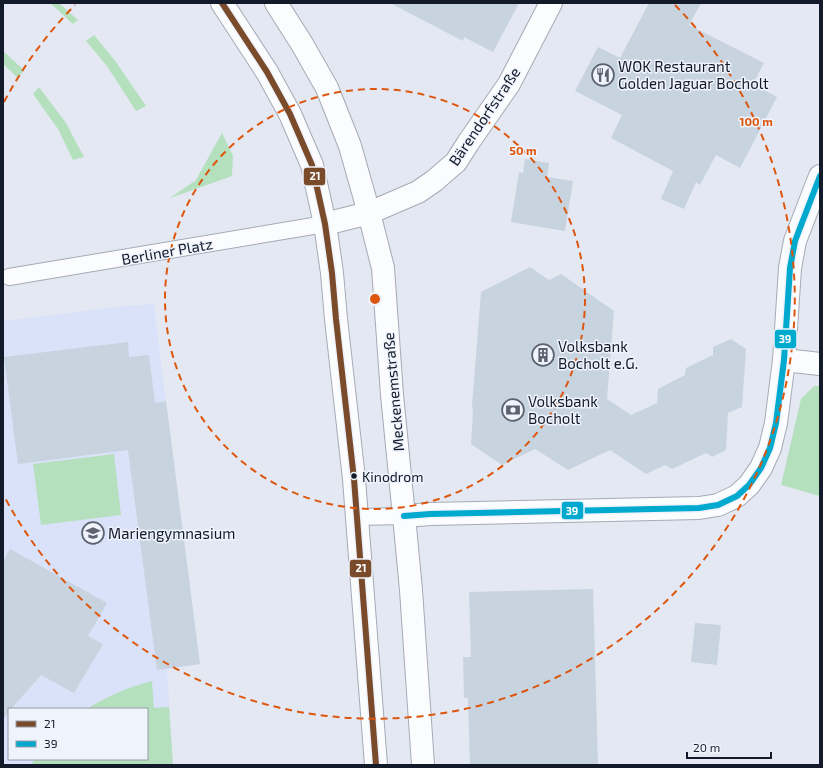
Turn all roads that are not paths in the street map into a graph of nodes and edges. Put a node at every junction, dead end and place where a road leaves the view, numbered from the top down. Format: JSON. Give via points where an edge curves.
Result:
{"nodes":[{"id":1,"x":222,"y":3,"type":"edge"},
{"id":2,"x":276,"y":3,"type":"edge"},
{"id":3,"x":551,"y":3,"type":"edge"},
{"id":4,"x":820,"y":176,"type":"edge"},
{"id":5,"x":369,"y":213,"type":"junction"},
{"id":6,"x":325,"y":224,"type":"junction"},
{"id":7,"x":9,"y":277,"type":"dead end"},
{"id":8,"x":784,"y":360,"type":"junction"},
{"id":9,"x":820,"y":364,"type":"edge"},
{"id":10,"x":404,"y":516,"type":"junction"},
{"id":11,"x":358,"y":518,"type":"junction"},
{"id":12,"x":376,"y":765,"type":"edge"},
{"id":13,"x":423,"y":765,"type":"edge"}],
"edges":[{"from":1,"to":6,"type":"main road","via":[[267,72],[290,114],[312,165]]},
{"from":2,"to":5,"type":"main road","name":"Meckenemstraße","via":[[327,88],[350,146]]},
{"from":3,"to":5,"type":"main road","name":"Bärendorfstraße","via":[[509,84],[456,162],[418,192]]},
{"from":4,"to":8,"type":"main road","via":[[795,241],[790,268]]},
{"from":5,"to":6,"type":"main road"},
{"from":5,"to":10,"type":"main road","name":"Meckenemstraße","via":[[383,268]]},
{"from":6,"to":7,"type":"lane","name":"Berliner Platz"},
{"from":6,"to":11,"type":"main road"},
{"from":8,"to":9,"type":"main road"},
{"from":8,"to":10,"type":"main road","via":[[776,423],[770,448],[761,468],[737,496],[718,505],[700,508]]},
{"from":10,"to":11,"type":"lane"},
{"from":10,"to":13,"type":"main road","name":"Meckenemstraße"},
{"from":11,"to":12,"type":"main road"}]}
